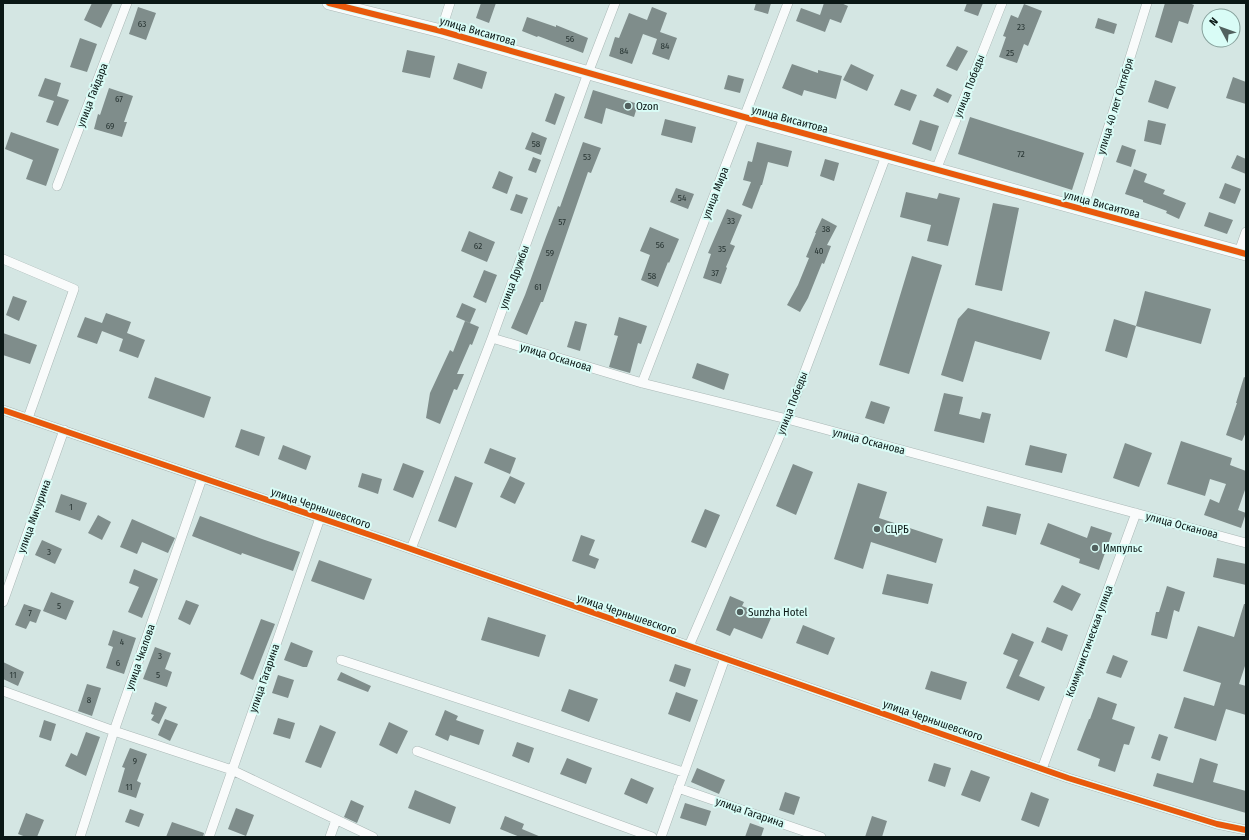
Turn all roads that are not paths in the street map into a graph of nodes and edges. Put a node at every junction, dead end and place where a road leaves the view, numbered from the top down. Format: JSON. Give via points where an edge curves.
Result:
{"nodes":[{"id":1,"x":127,"y":3,"type":"edge"},
{"id":2,"x":329,"y":3,"type":"edge"},
{"id":3,"x":450,"y":3,"type":"edge"},
{"id":4,"x":615,"y":3,"type":"edge"},
{"id":5,"x":788,"y":3,"type":"edge"},
{"id":6,"x":1002,"y":3,"type":"edge"},
{"id":7,"x":1147,"y":3,"type":"edge"},
{"id":8,"x":441,"y":31,"type":"junction"},
{"id":9,"x":588,"y":73,"type":"junction"},
{"id":10,"x":744,"y":117,"type":"junction"},
{"id":11,"x":886,"y":156,"type":"junction"},
{"id":12,"x":936,"y":170,"type":"junction"},
{"id":13,"x":57,"y":186,"type":"dead end"},
{"id":14,"x":1083,"y":209,"type":"junction"},
{"id":15,"x":1246,"y":232,"type":"edge"},
{"id":16,"x":1242,"y":253,"type":"edge"},
{"id":17,"x":3,"y":259,"type":"edge"},
{"id":18,"x":492,"y":338,"type":"junction"},
{"id":19,"x":642,"y":383,"type":"junction"},
{"id":20,"x":3,"y":410,"type":"edge"},
{"id":21,"x":28,"y":418,"type":"junction"},
{"id":22,"x":787,"y":419,"type":"junction"},
{"id":23,"x":64,"y":430,"type":"junction"},
{"id":24,"x":202,"y":478,"type":"junction"},
{"id":25,"x":1136,"y":513,"type":"junction"},
{"id":26,"x":320,"y":518,"type":"junction"},
{"id":27,"x":1246,"y":542,"type":"edge"},
{"id":28,"x":411,"y":549,"type":"junction"},
{"id":29,"x":3,"y":602,"type":"edge"},
{"id":30,"x":689,"y":646,"type":"junction"},
{"id":31,"x":725,"y":658,"type":"junction"},
{"id":32,"x":341,"y":660,"type":"dead end"},
{"id":33,"x":3,"y":691,"type":"edge"},
{"id":34,"x":114,"y":731,"type":"junction"},
{"id":35,"x":417,"y":751,"type":"dead end"},
{"id":36,"x":1042,"y":769,"type":"junction"},
{"id":37,"x":232,"y":770,"type":"junction"},
{"id":38,"x":683,"y":772,"type":"junction"},
{"id":39,"x":678,"y":788,"type":"junction"},
{"id":40,"x":336,"y":820,"type":"junction"},
{"id":41,"x":1246,"y":830,"type":"edge"},
{"id":42,"x":80,"y":837,"type":"edge"},
{"id":43,"x":208,"y":837,"type":"edge"},
{"id":44,"x":330,"y":837,"type":"edge"},
{"id":45,"x":374,"y":837,"type":"edge"},
{"id":46,"x":652,"y":837,"type":"edge"},
{"id":47,"x":661,"y":837,"type":"edge"},
{"id":48,"x":822,"y":837,"type":"edge"}],
"edges":[{"from":1,"to":13,"type":"street","name":"улица Гайдара"},
{"from":2,"to":8,"type":"street","name":"улица Висаитова"},
{"from":3,"to":8,"type":"street"},
{"from":4,"to":9,"type":"street","name":"улица Дружбы"},
{"from":5,"to":10,"type":"street","name":"улица Мира"},
{"from":6,"to":12,"type":"street","name":"улица Победы"},
{"from":7,"to":14,"type":"street","name":"улица 40 лет Октября"},
{"from":8,"to":9,"type":"street","name":"улица Висаитова"},
{"from":9,"to":10,"type":"street","name":"улица Висаитова"},
{"from":9,"to":18,"type":"street","name":"улица Дружбы"},
{"from":10,"to":11,"type":"street","name":"улица Висаитова"},
{"from":10,"to":19,"type":"street","name":"улица Мира"},
{"from":11,"to":12,"type":"street","name":"улица Висаитова"},
{"from":11,"to":22,"type":"street","name":"улица Победы"},
{"from":12,"to":14,"type":"street","name":"улица Висаитова"},
{"from":14,"to":16,"type":"street","name":"улица Висаитова"},
{"from":15,"to":16,"type":"street"},
{"from":17,"to":21,"type":"street","via":[[74,289]]},
{"from":18,"to":19,"type":"street","name":"улица Осканова"},
{"from":18,"to":28,"type":"street","name":"улица Дружбы"},
{"from":19,"to":22,"type":"street","name":"улица Осканова"},
{"from":20,"to":21,"type":"street","name":"улица Чернышевского"},
{"from":21,"to":23,"type":"street","name":"улица Чернышевского"},
{"from":22,"to":25,"type":"street","name":"улица Осканова"},
{"from":22,"to":30,"type":"street","name":"улица Победы"},
{"from":23,"to":24,"type":"street","name":"улица Чернышевского"},
{"from":23,"to":29,"type":"street","name":"улица Мичурина"},
{"from":24,"to":26,"type":"street","name":"улица Чернышевского"},
{"from":24,"to":34,"type":"street","name":"улица Чкалова"},
{"from":25,"to":27,"type":"street","name":"улица Осканова"},
{"from":25,"to":36,"type":"street","name":"Коммунистическая улица"},
{"from":26,"to":28,"type":"street","name":"улица Чернышевского"},
{"from":26,"to":37,"type":"street","name":"улица Гагарина"},
{"from":28,"to":30,"type":"street","name":"улица Чернышевского"},
{"from":30,"to":31,"type":"street","name":"улица Чернышевского"},
{"from":31,"to":36,"type":"street","name":"улица Чернышевского"},
{"from":31,"to":38,"type":"street"},
{"from":32,"to":38,"type":"street"},
{"from":33,"to":34,"type":"street"},
{"from":34,"to":37,"type":"street"},
{"from":34,"to":42,"type":"street","name":"улица Чкалова"},
{"from":35,"to":46,"type":"street"},
{"from":36,"to":41,"type":"street","name":"улица Чернышевского"},
{"from":37,"to":40,"type":"street"},
{"from":37,"to":43,"type":"street","name":"улица Гагарина"},
{"from":38,"to":39,"type":"street"},
{"from":39,"to":47,"type":"street"},
{"from":39,"to":48,"type":"street","name":"улица Гагарина"},
{"from":40,"to":44,"type":"street"},
{"from":40,"to":45,"type":"street"}]}
